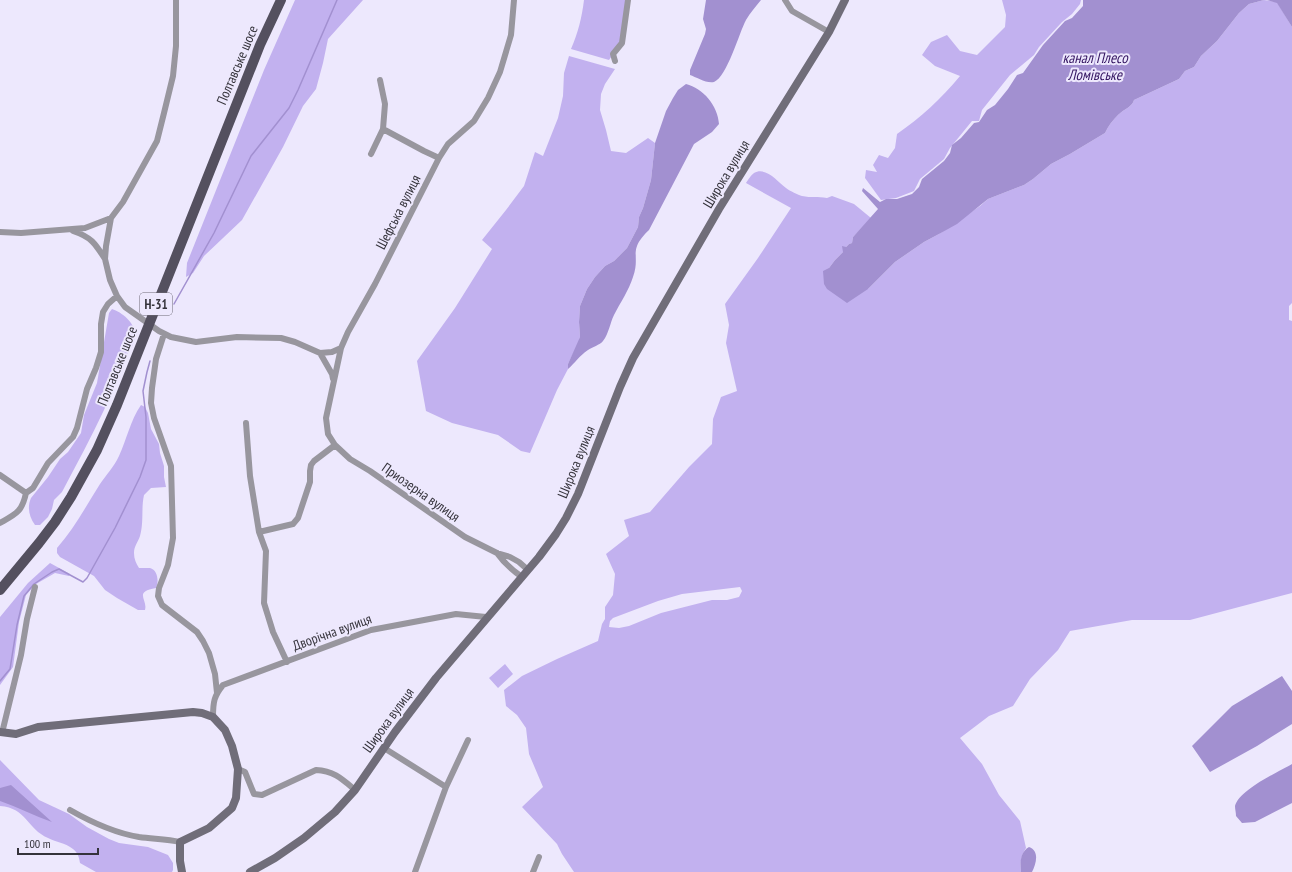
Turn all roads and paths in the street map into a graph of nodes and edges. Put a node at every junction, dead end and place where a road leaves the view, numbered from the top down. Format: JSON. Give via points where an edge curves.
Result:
{"nodes":[{"id":1,"x":176,"y":0,"type":"edge"},
{"id":2,"x":281,"y":0,"type":"edge"},
{"id":3,"x":514,"y":0,"type":"edge"},
{"id":4,"x":628,"y":0,"type":"edge"},
{"id":5,"x":785,"y":0,"type":"edge"},
{"id":6,"x":845,"y":0,"type":"edge"},
{"id":7,"x":829,"y":32,"type":"junction"},
{"id":8,"x":615,"y":62,"type":"dead end"},
{"id":9,"x":380,"y":80,"type":"dead end"},
{"id":10,"x":383,"y":129,"type":"junction"},
{"id":11,"x":371,"y":154,"type":"dead end"},
{"id":12,"x":439,"y":158,"type":"junction"},
{"id":13,"x":111,"y":218,"type":"junction"},
{"id":14,"x":69,"y":230,"type":"junction"},
{"id":15,"x":0,"y":232,"type":"edge"},
{"id":16,"x":105,"y":259,"type":"junction"},
{"id":17,"x":117,"y":296,"type":"junction"},
{"id":18,"x":148,"y":324,"type":"junction"},
{"id":19,"x":164,"y":334,"type":"junction"},
{"id":20,"x":341,"y":348,"type":"junction"},
{"id":21,"x":320,"y":353,"type":"junction"},
{"id":22,"x":334,"y":382,"type":"junction"},
{"id":23,"x":246,"y":423,"type":"dead end"},
{"id":24,"x":335,"y":445,"type":"junction"},
{"id":25,"x":0,"y":475,"type":"edge"},
{"id":26,"x":26,"y":493,"type":"junction"},
{"id":27,"x":0,"y":523,"type":"edge"},
{"id":28,"x":259,"y":532,"type":"junction"},
{"id":29,"x":497,"y":553,"type":"junction"},
{"id":30,"x":525,"y":573,"type":"junction"},
{"id":31,"x":35,"y":587,"type":"dead end"},
{"id":32,"x":0,"y":590,"type":"edge"},
{"id":33,"x":486,"y":617,"type":"junction"},
{"id":34,"x":287,"y":662,"type":"junction"},
{"id":35,"x":217,"y":693,"type":"junction"},
{"id":36,"x":213,"y":717,"type":"junction"},
{"id":37,"x":1,"y":732,"type":"edge"},
{"id":38,"x":468,"y":740,"type":"dead end"},
{"id":39,"x":384,"y":748,"type":"junction"},
{"id":40,"x":238,"y":769,"type":"junction"},
{"id":41,"x":446,"y":787,"type":"junction"},
{"id":42,"x":355,"y":790,"type":"junction"},
{"id":43,"x":70,"y":810,"type":"dead end"},
{"id":44,"x":180,"y":842,"type":"junction"},
{"id":45,"x":539,"y":857,"type":"dead end"},
{"id":46,"x":261,"y":869,"type":"edge"},
{"id":47,"x":182,"y":872,"type":"edge"},
{"id":48,"x":250,"y":872,"type":"edge"},
{"id":49,"x":416,"y":872,"type":"edge"},
{"id":50,"x":533,"y":872,"type":"edge"}],
"edges":[{"from":1,"to":13,"type":"street","via":[[173,76],[157,141],[123,202]]},
{"from":2,"to":18,"type":"main road","name":"Полтавське шосе","number":"Н-31","via":[[260,45]]},
{"from":3,"to":12,"type":"street","name":"Шефська вулиця","via":[[511,35],[500,72],[488,98],[474,122],[448,144]]},
{"from":4,"to":8,"type":"street","via":[[622,43],[613,54]]},
{"from":5,"to":7,"type":"street","via":[[792,11]]},
{"from":6,"to":7,"type":"main road","name":"Широка вулиця"},
{"from":7,"to":30,"type":"main road","name":"Широка вулиця","via":[[719,209],[633,358],[566,518]]},
{"from":9,"to":10,"type":"street","via":[[385,104]]},
{"from":10,"to":11,"type":"street"},
{"from":10,"to":12,"type":"street"},
{"from":12,"to":20,"type":"street","name":"Шефська вулиця"},
{"from":13,"to":14,"type":"street","via":[[85,228]]},
{"from":13,"to":16,"type":"street"},
{"from":14,"to":15,"type":"street"},
{"from":14,"to":16,"type":"street","via":[[85,235],[96,244]]},
{"from":16,"to":17,"type":"street"},
{"from":17,"to":18,"type":"street","via":[[125,307]]},
{"from":17,"to":26,"type":"street","via":[[103,312],[101,352],[73,437],[48,463],[33,488]]},
{"from":18,"to":19,"type":"street"},
{"from":18,"to":32,"type":"main road","name":"Полтавське шосе","number":"Н-31","via":[[97,450],[71,497],[40,543]]},
{"from":19,"to":21,"type":"street","via":[[196,342],[237,337],[281,338]]},
{"from":19,"to":35,"type":"street","via":[[156,359],[151,404],[171,466],[173,538],[158,596],[162,605],[197,632],[203,641],[215,674]]},
{"from":20,"to":21,"type":"street"},
{"from":20,"to":22,"type":"street","name":"Шефська вулиця"},
{"from":21,"to":22,"type":"street"},
{"from":22,"to":24,"type":"street","name":"Шефська вулиця","via":[[326,418],[328,434]]},
{"from":23,"to":28,"type":"street","via":[[250,476]]},
{"from":24,"to":28,"type":"street","via":[[311,465],[310,482],[298,518],[293,524]]},
{"from":24,"to":29,"type":"street","name":"Приозерна вулиця","via":[[350,459],[465,537]]},
{"from":25,"to":26,"type":"street"},
{"from":26,"to":27,"type":"street","via":[[21,508]]},
{"from":28,"to":34,"type":"street","via":[[266,551],[264,603],[273,632]]},
{"from":29,"to":30,"type":"street","via":[[507,565]]},
{"from":29,"to":30,"type":"street","via":[[519,562]]},
{"from":30,"to":33,"type":"main road","name":"Широка вулиця"},
{"from":31,"to":37,"type":"street"},
{"from":33,"to":34,"type":"street","name":"Дворічна вулиця","via":[[456,614],[371,630]]},
{"from":33,"to":39,"type":"main road","name":"Широка вулиця"},
{"from":34,"to":35,"type":"street","name":"Дворічна вулиця","via":[[223,685]]},
{"from":35,"to":36,"type":"street","via":[[213,704]]},
{"from":36,"to":37,"type":"main road","via":[[193,712],[38,727],[16,734]]},
{"from":36,"to":40,"type":"main road","via":[[225,730]]},
{"from":38,"to":41,"type":"street"},
{"from":39,"to":41,"type":"street"},
{"from":39,"to":42,"type":"main road","name":"Широка вулиця"},
{"from":40,"to":42,"type":"street","via":[[246,772],[254,794],[262,795],[316,770],[334,774]]},
{"from":40,"to":44,"type":"main road","via":[[236,798],[232,808],[210,828]]},
{"from":41,"to":49,"type":"street"},
{"from":42,"to":46,"type":"main road","name":"Широка вулиця","via":[[320,825]]},
{"from":43,"to":44,"type":"street","via":[[121,833]]},
{"from":44,"to":47,"type":"main road"},
{"from":45,"to":50,"type":"street"},
{"from":46,"to":48,"type":"main road","name":"Широка вулиця"}]}
